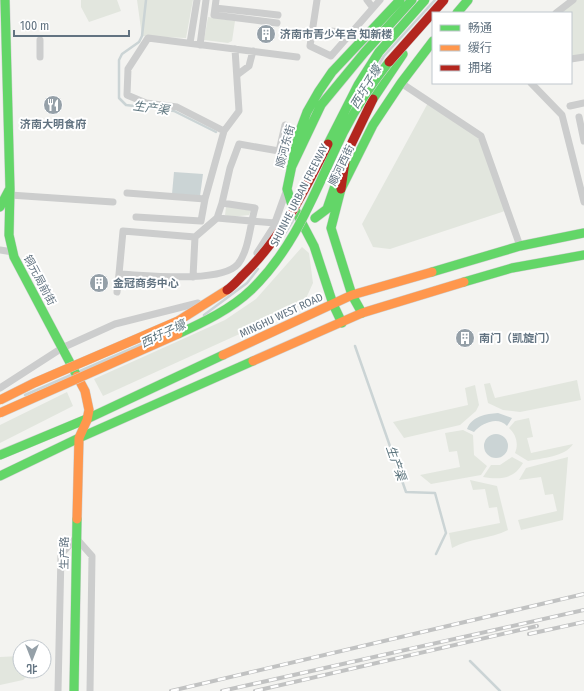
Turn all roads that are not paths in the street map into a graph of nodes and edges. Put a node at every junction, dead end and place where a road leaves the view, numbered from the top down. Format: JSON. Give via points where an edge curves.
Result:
{"nodes":[{"id":1,"x":5,"y":0,"type":"edge"},
{"id":2,"x":197,"y":0,"type":"edge"},
{"id":3,"x":206,"y":0,"type":"edge"},
{"id":4,"x":216,"y":0,"type":"edge"},
{"id":5,"x":317,"y":0,"type":"edge"},
{"id":6,"x":367,"y":0,"type":"edge"},
{"id":7,"x":380,"y":0,"type":"edge"},
{"id":8,"x":400,"y":0,"type":"edge"},
{"id":9,"x":412,"y":0,"type":"edge"},
{"id":10,"x":425,"y":0,"type":"edge"},
{"id":11,"x":444,"y":0,"type":"edge"},
{"id":12,"x":450,"y":0,"type":"edge"},
{"id":13,"x":468,"y":0,"type":"edge"},
{"id":14,"x":573,"y":0,"type":"edge"},
{"id":15,"x":215,"y":8,"type":"junction"},
{"id":16,"x":373,"y":8,"type":"junction"},
{"id":17,"x":433,"y":12,"type":"edge"},
{"id":18,"x":440,"y":12,"type":"edge"},
{"id":19,"x":459,"y":12,"type":"edge"},
{"id":20,"x":557,"y":12,"type":"edge"},
{"id":21,"x":432,"y":13,"type":"edge"},
{"id":22,"x":278,"y":15,"type":"dead end"},
{"id":23,"x":432,"y":21,"type":"edge"},
{"id":24,"x":277,"y":23,"type":"dead end"},
{"id":25,"x":330,"y":31,"type":"dead end"},
{"id":26,"x":352,"y":33,"type":"junction"},
{"id":27,"x":40,"y":40,"type":"dead end"},
{"id":28,"x":432,"y":42,"type":"edge"},
{"id":29,"x":190,"y":43,"type":"junction"},
{"id":30,"x":200,"y":45,"type":"junction"},
{"id":31,"x":235,"y":49,"type":"junction"},
{"id":32,"x":253,"y":51,"type":"junction"},
{"id":33,"x":331,"y":56,"type":"junction"},
{"id":34,"x":40,"y":57,"type":"dead end"},
{"id":35,"x":297,"y":57,"type":"dead end"},
{"id":36,"x":584,"y":57,"type":"edge"},
{"id":37,"x":572,"y":59,"type":"edge"},
{"id":38,"x":340,"y":63,"type":"junction"},
{"id":39,"x":237,"y":74,"type":"junction"},
{"id":40,"x":401,"y":83,"type":"junction"},
{"id":41,"x":532,"y":84,"type":"edge"},
{"id":42,"x":584,"y":103,"type":"edge"},
{"id":43,"x":570,"y":106,"type":"dead end"},
{"id":44,"x":579,"y":117,"type":"dead end"},
{"id":45,"x":285,"y":125,"type":"dead end"},
{"id":46,"x":224,"y":131,"type":"junction"},
{"id":47,"x":584,"y":141,"type":"edge"},
{"id":48,"x":346,"y":156,"type":"junction"},
{"id":49,"x":291,"y":168,"type":"junction"},
{"id":50,"x":582,"y":184,"type":"edge"},
{"id":51,"x":287,"y":188,"type":"junction"},
{"id":52,"x":341,"y":189,"type":"junction"},
{"id":53,"x":10,"y":192,"type":"junction"},
{"id":54,"x":127,"y":193,"type":"dead end"},
{"id":55,"x":205,"y":199,"type":"junction"},
{"id":56,"x":113,"y":202,"type":"dead end"},
{"id":57,"x":291,"y":202,"type":"junction"},
{"id":58,"x":584,"y":202,"type":"edge"},
{"id":59,"x":222,"y":203,"type":"junction"},
{"id":60,"x":0,"y":207,"type":"edge"},
{"id":61,"x":336,"y":208,"type":"junction"},
{"id":62,"x":136,"y":218,"type":"dead end"},
{"id":63,"x":218,"y":218,"type":"junction"},
{"id":64,"x":315,"y":218,"type":"junction"},
{"id":65,"x":251,"y":222,"type":"junction"},
{"id":66,"x":275,"y":223,"type":"junction"},
{"id":67,"x":584,"y":233,"type":"edge"},
{"id":68,"x":195,"y":237,"type":"junction"},
{"id":69,"x":520,"y":246,"type":"junction"},
{"id":70,"x":0,"y":250,"type":"edge"},
{"id":71,"x":13,"y":252,"type":"junction"},
{"id":72,"x":584,"y":255,"type":"edge"},
{"id":73,"x":119,"y":274,"type":"junction"},
{"id":74,"x":193,"y":277,"type":"junction"},
{"id":75,"x":117,"y":292,"type":"dead end"},
{"id":76,"x":352,"y":295,"type":"junction"},
{"id":77,"x":333,"y":304,"type":"junction"},
{"id":78,"x":362,"y":313,"type":"junction"},
{"id":79,"x":342,"y":322,"type":"junction"},
{"id":80,"x":62,"y":348,"type":"junction"},
{"id":81,"x":0,"y":388,"type":"edge"},
{"id":82,"x":0,"y":400,"type":"edge"},
{"id":83,"x":0,"y":413,"type":"edge"},
{"id":84,"x":89,"y":418,"type":"junction"},
{"id":85,"x":78,"y":438,"type":"junction"},
{"id":86,"x":0,"y":456,"type":"edge"},
{"id":87,"x":0,"y":476,"type":"edge"},
{"id":88,"x":76,"y":538,"type":"junction"},
{"id":89,"x":58,"y":691,"type":"edge"},
{"id":90,"x":74,"y":691,"type":"edge"},
{"id":91,"x":90,"y":691,"type":"edge"}],
"edges":[{"from":1,"to":53,"type":"main road","name":"铜元局前街"},
{"from":2,"to":29,"type":"street"},
{"from":3,"to":30,"type":"street"},
{"from":4,"to":15,"type":"street"},
{"from":5,"to":33,"type":"street","via":[[310,46]]},
{"from":6,"to":16,"type":"street"},
{"from":7,"to":16,"type":"street"},
{"from":8,"to":38,"type":"main road","name":"顺河东街"},
{"from":9,"to":49,"type":"main road","via":[[321,105]]},
{"from":10,"to":82,"type":"main road","name":"SHUNHE URBAN FREEWAY","bridge":true,"via":[[379,52],[358,85],[311,178],[277,236],[257,262],[230,288],[178,321]]},
{"from":11,"to":17,"type":"main road","name":"SHUNHE URBAN FREEWAY","bridge":true},
{"from":12,"to":18,"type":"main road"},
{"from":13,"to":19,"type":"main road"},
{"from":14,"to":20,"type":"street"},
{"from":15,"to":22,"type":"street"},
{"from":15,"to":24,"type":"street","via":[[214,15]]},
{"from":16,"to":26,"type":"street"},
{"from":21,"to":83,"type":"main road","name":"SHUNHE URBAN FREEWAY","bridge":true,"via":[[381,70],[354,111],[307,210],[282,255],[251,290],[216,315],[177,335],[54,387]]},
{"from":23,"to":48,"type":"main road","via":[[398,59],[372,101]]},
{"from":25,"to":26,"type":"street"},
{"from":26,"to":33,"type":"street"},
{"from":27,"to":34,"type":"street"},
{"from":28,"to":40,"type":"main road","name":"顺河西街"},
{"from":29,"to":30,"type":"street"},
{"from":29,"to":46,"type":"street","via":[[148,38],[128,69],[127,95],[146,103],[177,107]]},
{"from":30,"to":31,"type":"street"},
{"from":31,"to":32,"type":"street"},
{"from":31,"to":39,"type":"street"},
{"from":32,"to":35,"type":"street"},
{"from":32,"to":39,"type":"street","via":[[249,66]]},
{"from":33,"to":38,"type":"street"},
{"from":36,"to":37,"type":"street"},
{"from":38,"to":49,"type":"main road","name":"顺河东街","via":[[307,112]]},
{"from":39,"to":46,"type":"street","via":[[239,111]]},
{"from":40,"to":52,"type":"main road","name":"顺河西街","via":[[373,125]]},
{"from":40,"to":69,"type":"street","via":[[481,136]]},
{"from":41,"to":50,"type":"street","via":[[562,115]]},
{"from":42,"to":43,"type":"street"},
{"from":44,"to":47,"type":"street"},
{"from":45,"to":59,"type":"street","via":[[279,151],[238,144]]},
{"from":46,"to":55,"type":"street"},
{"from":48,"to":52,"type":"main road"},
{"from":48,"to":64,"type":"main road","via":[[327,209]]},
{"from":49,"to":51,"type":"main road","name":"顺河东街"},
{"from":50,"to":58,"type":"street"},
{"from":51,"to":57,"type":"main road","name":"顺河东街"},
{"from":51,"to":66,"type":"street"},
{"from":52,"to":61,"type":"main road","name":"顺河西街"},
{"from":53,"to":56,"type":"street"},
{"from":53,"to":60,"type":"main road"},
{"from":53,"to":71,"type":"main road","name":"铜元局前街","via":[[9,234]]},
{"from":54,"to":55,"type":"street"},
{"from":55,"to":62,"type":"street","via":[[201,221]]},
{"from":57,"to":64,"type":"main road","via":[[304,216]]},
{"from":57,"to":77,"type":"main road","name":"顺河东街","via":[[314,246]]},
{"from":59,"to":63,"type":"street"},
{"from":59,"to":65,"type":"street","via":[[254,208]]},
{"from":61,"to":64,"type":"main road"},
{"from":61,"to":76,"type":"main road","name":"顺河西街","via":[[331,228]]},
{"from":63,"to":65,"type":"street"},
{"from":63,"to":68,"type":"street"},
{"from":65,"to":66,"type":"street"},
{"from":65,"to":74,"type":"street","via":[[245,249],[238,264],[226,272]]},
{"from":66,"to":80,"type":"street","via":[[252,262],[226,286],[195,305],[115,324]]},
{"from":67,"to":69,"type":"main road","name":"MINGHU WEST ROAD"},
{"from":68,"to":73,"type":"street","via":[[123,231]]},
{"from":68,"to":74,"type":"street"},
{"from":69,"to":76,"type":"main road","name":"MINGHU WEST ROAD"},
{"from":70,"to":71,"type":"street"},
{"from":71,"to":80,"type":"main road","name":"铜元局前街"},
{"from":72,"to":78,"type":"main road","via":[[512,268]]},
{"from":73,"to":74,"type":"street"},
{"from":73,"to":75,"type":"street"},
{"from":76,"to":77,"type":"main road","name":"MINGHU WEST ROAD"},
{"from":76,"to":78,"type":"main road","name":"顺河西街"},
{"from":77,"to":79,"type":"main road","name":"顺河东街"},
{"from":77,"to":84,"type":"main road","name":"MINGHU WEST ROAD"},
{"from":78,"to":79,"type":"main road"},
{"from":79,"to":85,"type":"main road"},
{"from":80,"to":81,"type":"street"},
{"from":80,"to":84,"type":"main road","name":"铜元局前街","bridge":true,"via":[[85,391],[89,403]]},
{"from":84,"to":85,"type":"main road","name":"生产路"},
{"from":84,"to":86,"type":"main road","name":"MINGHU WEST ROAD"},
{"from":85,"to":87,"type":"main road"},
{"from":85,"to":88,"type":"main road","name":"生产路"},
{"from":88,"to":89,"type":"street","via":[[61,554]]},
{"from":88,"to":90,"type":"main road","name":"生产路"},
{"from":88,"to":91,"type":"street","via":[[92,556]]}]}
